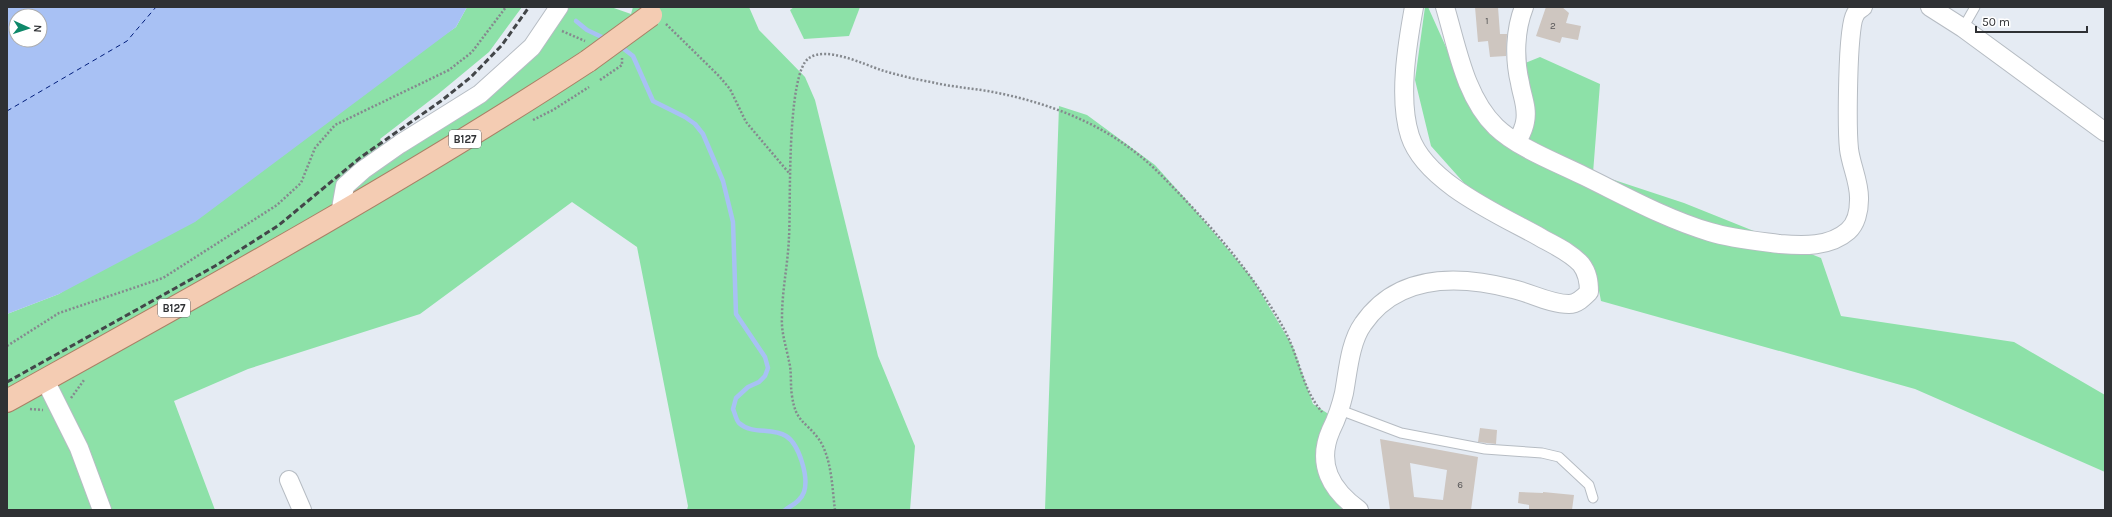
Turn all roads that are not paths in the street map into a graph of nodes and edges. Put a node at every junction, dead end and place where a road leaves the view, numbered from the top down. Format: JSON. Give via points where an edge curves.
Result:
{"nodes":[{"id":1,"x":559,"y":7,"type":"edge"},
{"id":2,"x":1414,"y":7,"type":"edge"},
{"id":3,"x":1445,"y":7,"type":"edge"},
{"id":4,"x":1524,"y":7,"type":"edge"},
{"id":5,"x":1930,"y":7,"type":"edge"},
{"id":6,"x":1975,"y":7,"type":"edge"},
{"id":7,"x":1857,"y":10,"type":"edge"},
{"id":8,"x":659,"y":15,"type":"edge"},
{"id":9,"x":1963,"y":28,"type":"junction"},
{"id":10,"x":2105,"y":132,"type":"edge"},
{"id":11,"x":1517,"y":142,"type":"junction"},
{"id":12,"x":340,"y":214,"type":"junction"},
{"id":13,"x":45,"y":380,"type":"junction"},
{"id":14,"x":15,"y":405,"type":"edge"},
{"id":15,"x":1337,"y":417,"type":"junction"},
{"id":16,"x":289,"y":480,"type":"dead end"},
{"id":17,"x":1594,"y":498,"type":"dead end"},
{"id":18,"x":102,"y":510,"type":"edge"},
{"id":19,"x":302,"y":510,"type":"edge"},
{"id":20,"x":1359,"y":510,"type":"edge"}],
"edges":[{"from":1,"to":12,"type":"street","via":[[532,47],[480,94],[400,144],[345,186]]},
{"from":2,"to":15,"type":"street","via":[[1403,93],[1410,137],[1419,153],[1435,172],[1456,190],[1570,253],[1582,265],[1589,279],[1589,292],[1581,300],[1570,304],[1482,283],[1451,280],[1426,282],[1406,288],[1376,306],[1362,325]]},
{"from":3,"to":11,"type":"street","via":[[1466,78],[1479,106],[1496,127]]},
{"from":4,"to":11,"type":"street","via":[[1516,41],[1519,81],[1526,108],[1525,123]]},
{"from":5,"to":9,"type":"street"},
{"from":6,"to":9,"type":"lane"},
{"from":7,"to":11,"type":"street","via":[[1850,43],[1847,125],[1849,151],[1860,199],[1858,215],[1849,230],[1834,240],[1815,245],[1790,245],[1750,241],[1710,232],[1644,205]]},
{"from":8,"to":12,"type":"main road","number":"B127","bridge":true,"via":[[588,51],[450,148]]},
{"from":9,"to":10,"type":"street"},
{"from":12,"to":13,"type":"main road","number":"B127"},
{"from":13,"to":14,"type":"main road","number":"B127"},
{"from":13,"to":18,"type":"street","via":[[79,448]]},
{"from":15,"to":17,"type":"lane","via":[[1401,433],[1485,449],[1542,453],[1559,457],[1589,485]]},
{"from":15,"to":20,"type":"street","via":[[1325,452],[1328,474],[1340,495]]},
{"from":16,"to":19,"type":"street"}]}
